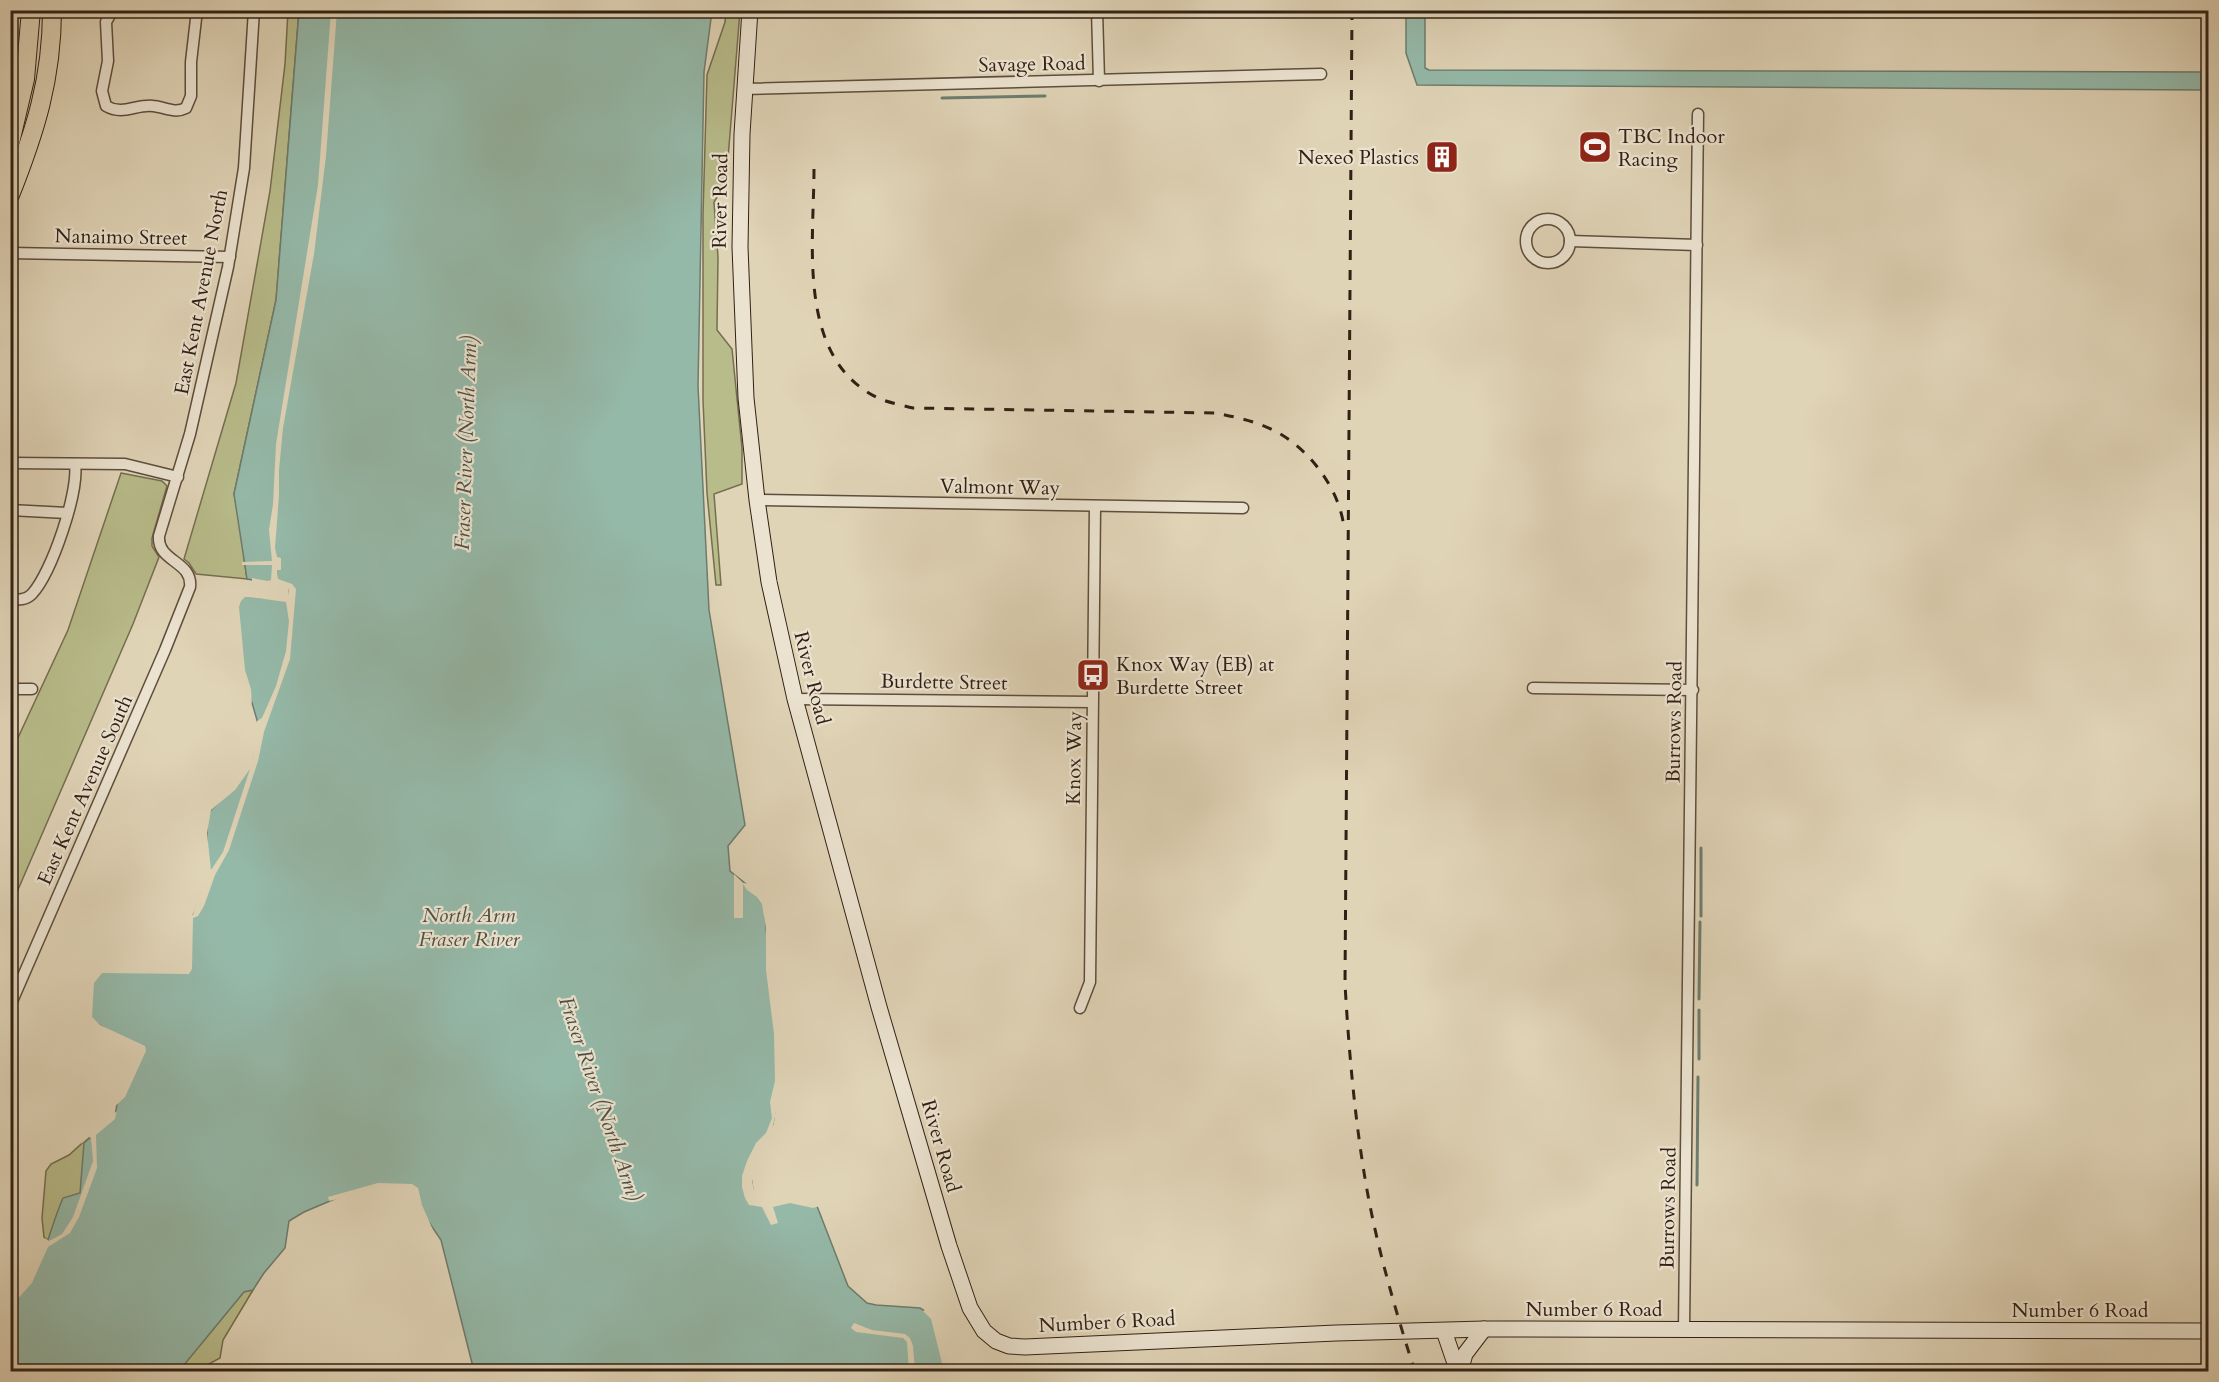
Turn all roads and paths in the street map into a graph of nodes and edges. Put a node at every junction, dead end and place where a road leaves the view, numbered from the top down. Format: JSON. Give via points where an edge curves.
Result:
{"nodes":[{"id":1,"x":31,"y":10,"type":"edge"},
{"id":2,"x":52,"y":10,"type":"edge"},
{"id":3,"x":115,"y":10,"type":"edge"},
{"id":4,"x":197,"y":10,"type":"edge"},
{"id":5,"x":254,"y":10,"type":"edge"},
{"id":6,"x":750,"y":10,"type":"edge"},
{"id":7,"x":1097,"y":10,"type":"edge"},
{"id":8,"x":1321,"y":74,"type":"dead end"},
{"id":9,"x":1099,"y":81,"type":"junction"},
{"id":10,"x":744,"y":89,"type":"junction"},
{"id":11,"x":1698,"y":114,"type":"dead end"},
{"id":12,"x":10,"y":143,"type":"edge"},
{"id":13,"x":10,"y":195,"type":"edge"},
{"id":14,"x":1570,"y":242,"type":"junction"},
{"id":15,"x":1697,"y":245,"type":"junction"},
{"id":16,"x":10,"y":253,"type":"edge"},
{"id":17,"x":230,"y":256,"type":"junction"},
{"id":18,"x":10,"y":463,"type":"edge"},
{"id":19,"x":75,"y":464,"type":"junction"},
{"id":20,"x":178,"y":477,"type":"junction"},
{"id":21,"x":757,"y":500,"type":"junction"},
{"id":22,"x":1095,"y":507,"type":"junction"},
{"id":23,"x":1243,"y":508,"type":"dead end"},
{"id":24,"x":10,"y":510,"type":"edge"},
{"id":25,"x":67,"y":513,"type":"junction"},
{"id":26,"x":190,"y":587,"type":"joint"},
{"id":27,"x":10,"y":599,"type":"edge"},
{"id":28,"x":1533,"y":688,"type":"dead end"},
{"id":29,"x":10,"y":689,"type":"edge"},
{"id":30,"x":32,"y":689,"type":"dead end"},
{"id":31,"x":1693,"y":690,"type":"junction"},
{"id":32,"x":795,"y":699,"type":"junction"},
{"id":33,"x":1092,"y":702,"type":"junction"},
{"id":34,"x":12,"y":999,"type":"edge"},
{"id":35,"x":1080,"y":1008,"type":"dead end"},
{"id":36,"x":1484,"y":1329,"type":"junction"},
{"id":37,"x":1684,"y":1330,"type":"junction"},
{"id":38,"x":984,"y":1331,"type":"joint"},
{"id":39,"x":1444,"y":1331,"type":"junction"},
{"id":40,"x":2208,"y":1331,"type":"edge"},
{"id":41,"x":1459,"y":1371,"type":"edge"}],
"edges":[{"from":1,"to":12,"type":"main road","via":[[26,79]]},
{"from":2,"to":13,"type":"main road","via":[[40,111]]},
{"from":3,"to":4,"type":"street","via":[[106,22],[109,53],[103,102],[118,111],[151,106],[177,111],[186,108],[192,96]]},
{"from":5,"to":17,"type":"street","name":"East Kent Avenue North","via":[[244,168]]},
{"from":6,"to":10,"type":"street","name":"River Road"},
{"from":7,"to":9,"type":"street"},
{"from":8,"to":9,"type":"street","name":"Savage Road"},
{"from":9,"to":10,"type":"street","name":"Savage Road"},
{"from":10,"to":21,"type":"street","name":"River Road","via":[[740,247],[746,398]]},
{"from":11,"to":15,"type":"street","name":"Burrows Road"},
{"from":14,"to":14,"type":"street","via":[[1566,228],[1548,219],[1530,228],[1526,241],[1531,255],[1552,263],[1565,256]]},
{"from":14,"to":15,"type":"street"},
{"from":15,"to":31,"type":"street","name":"Burrows Road"},
{"from":16,"to":17,"type":"street","name":"Nanaimo Street"},
{"from":17,"to":20,"type":"street","name":"East Kent Avenue North"},
{"from":18,"to":19,"type":"street"},
{"from":19,"to":20,"type":"street","via":[[125,464]]},
{"from":19,"to":25,"type":"street"},
{"from":20,"to":26,"type":"street","name":"East Kent Avenue North","via":[[159,542],[167,556],[189,575]]},
{"from":21,"to":22,"type":"street","name":"Valmont Way"},
{"from":21,"to":32,"type":"street","name":"River Road","via":[[769,582]]},
{"from":22,"to":23,"type":"street","name":"Valmont Way"},
{"from":22,"to":33,"type":"street","name":"Knox Way"},
{"from":24,"to":25,"type":"street"},
{"from":25,"to":27,"type":"street","via":[[52,562],[33,593],[26,598]]},
{"from":26,"to":34,"type":"street","name":"East Kent Avenue South"},
{"from":28,"to":31,"type":"street"},
{"from":29,"to":30,"type":"street"},
{"from":31,"to":37,"type":"street","name":"Burrows Road"},
{"from":32,"to":33,"type":"street","name":"Burdette Street"},
{"from":32,"to":38,"type":"street","name":"River Road","via":[[923,1161],[970,1308]]},
{"from":33,"to":35,"type":"street","name":"Knox Way","via":[[1090,982]]},
{"from":36,"to":37,"type":"street","name":"Number 6 Road"},
{"from":36,"to":39,"type":"street","name":"Number 6 Road"},
{"from":36,"to":41,"type":"street","via":[[1465,1354]]},
{"from":37,"to":40,"type":"street","name":"Number 6 Road"},
{"from":38,"to":39,"type":"street","name":"Number 6 Road","via":[[996,1341],[1025,1347]]},
{"from":39,"to":41,"type":"street"}]}
